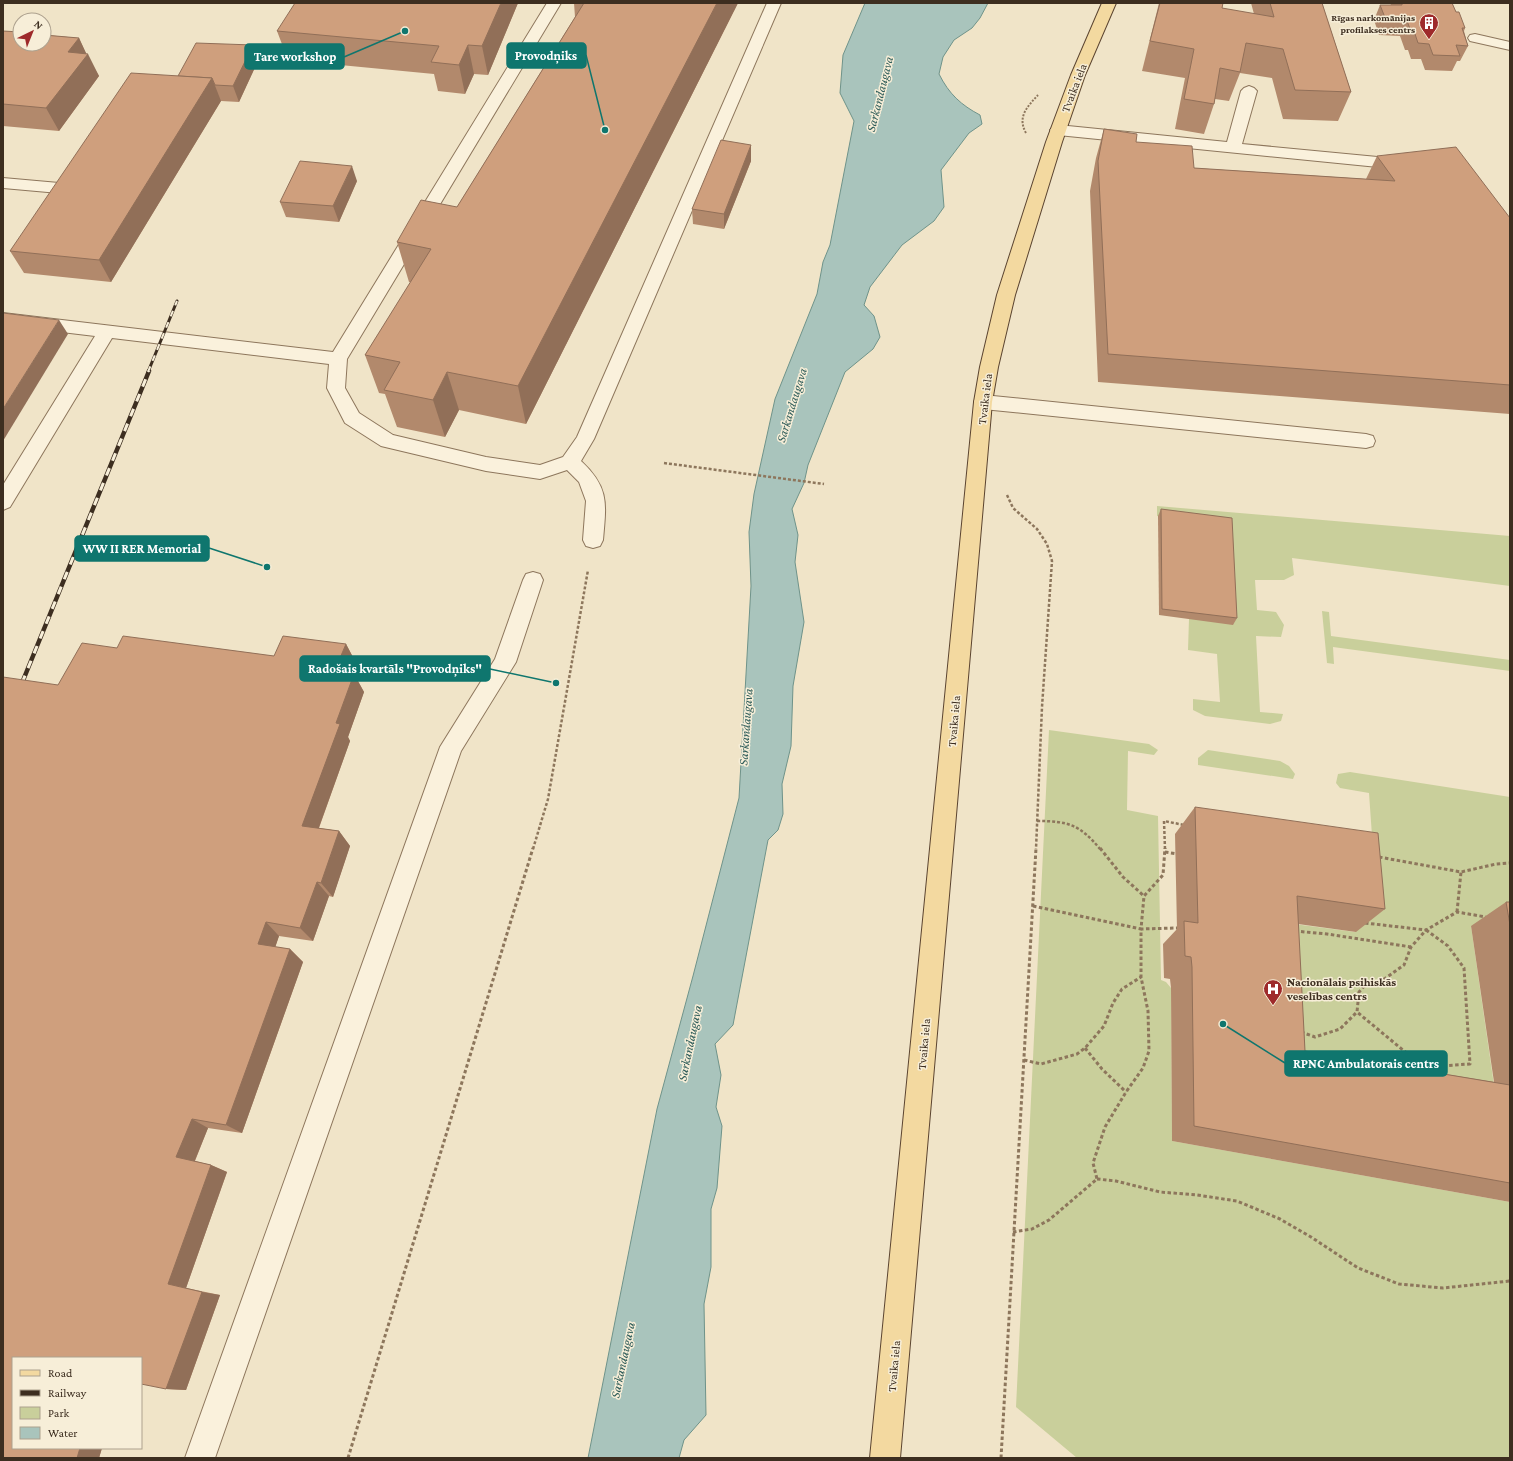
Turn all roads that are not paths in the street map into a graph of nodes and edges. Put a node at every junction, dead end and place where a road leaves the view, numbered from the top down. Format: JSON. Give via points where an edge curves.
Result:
{"nodes":[{"id":1,"x":554,"y":3,"type":"edge"},
{"id":2,"x":774,"y":3,"type":"edge"},
{"id":3,"x":1109,"y":3,"type":"edge"},
{"id":4,"x":1475,"y":38,"type":"dead end"},
{"id":5,"x":1510,"y":46,"type":"edge"},
{"id":6,"x":1249,"y":91,"type":"dead end"},
{"id":7,"x":1058,"y":130,"type":"junction"},
{"id":8,"x":1233,"y":148,"type":"junction"},
{"id":9,"x":1388,"y":163,"type":"edge"},
{"id":10,"x":3,"y":183,"type":"edge"},
{"id":11,"x":59,"y":188,"type":"edge"},
{"id":12,"x":3,"y":319,"type":"edge"},
{"id":13,"x":107,"y":331,"type":"junction"},
{"id":14,"x":338,"y":359,"type":"junction"},
{"id":15,"x":983,"y":402,"type":"junction"},
{"id":16,"x":1366,"y":441,"type":"dead end"},
{"id":17,"x":570,"y":462,"type":"junction"},
{"id":18,"x":3,"y":502,"type":"edge"},
{"id":19,"x":593,"y":540,"type":"road end"},
{"id":20,"x":533,"y":580,"type":"dead end"},
{"id":21,"x":200,"y":1458,"type":"edge"},
{"id":22,"x":885,"y":1458,"type":"edge"}],
"edges":[{"from":1,"to":14,"type":"lane"},
{"from":2,"to":17,"type":"lane","via":[[585,438]]},
{"from":3,"to":7,"type":"main road","name":"Tvaika iela"},
{"from":4,"to":5,"type":"lane"},
{"from":6,"to":8,"type":"lane"},
{"from":7,"to":8,"type":"lane"},
{"from":7,"to":15,"type":"main road","name":"Tvaika iela","via":[[1006,295]]},
{"from":8,"to":9,"type":"lane"},
{"from":10,"to":11,"type":"lane"},
{"from":12,"to":13,"type":"lane"},
{"from":13,"to":14,"type":"lane"},
{"from":13,"to":18,"type":"lane"},
{"from":14,"to":17,"type":"lane","via":[[336,388],[352,418],[388,441],[486,464],[540,472]]},
{"from":15,"to":16,"type":"lane"},
{"from":15,"to":22,"type":"main road","name":"Tvaika iela"},
{"from":17,"to":19,"type":"lane","via":[[587,478],[596,501]]},
{"from":20,"to":21,"type":"lane","via":[[505,662],[451,747]]}]}
